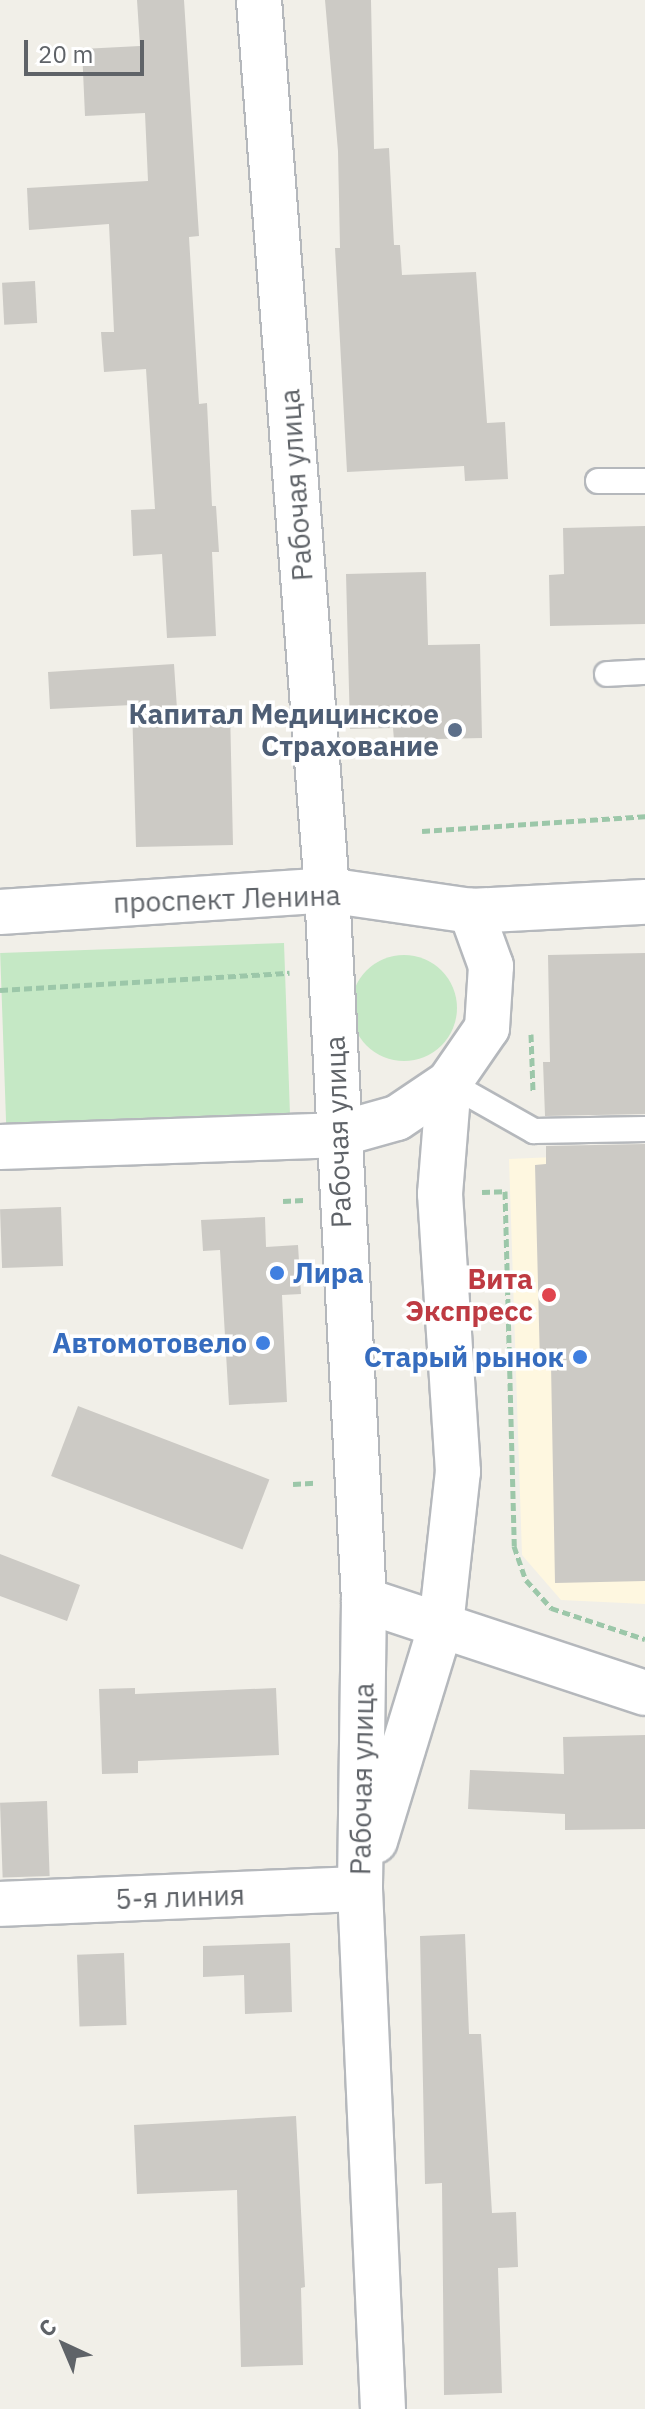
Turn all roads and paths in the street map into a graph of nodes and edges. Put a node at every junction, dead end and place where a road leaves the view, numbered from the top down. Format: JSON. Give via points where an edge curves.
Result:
{"nodes":[{"id":1,"x":259,"y":0,"type":"edge"},
{"id":2,"x":598,"y":481,"type":"dead end"},
{"id":3,"x":645,"y":481,"type":"edge"},
{"id":4,"x":645,"y":672,"type":"edge"},
{"id":5,"x":607,"y":674,"type":"dead end"},
{"id":6,"x":645,"y":816,"type":"edge"},
{"id":7,"x":422,"y":831,"type":"dead end"},
{"id":8,"x":327,"y":890,"type":"junction"},
{"id":9,"x":645,"y":902,"type":"edge"},
{"id":10,"x":471,"y":911,"type":"junction"},
{"id":11,"x":0,"y":912,"type":"edge"},
{"id":12,"x":332,"y":970,"type":"junction"},
{"id":13,"x":0,"y":990,"type":"edge"},
{"id":14,"x":531,"y":1025,"type":"dead end"},
{"id":15,"x":449,"y":1083,"type":"junction"},
{"id":16,"x":645,"y":1129,"type":"edge"},
{"id":17,"x":534,"y":1131,"type":"junction"},
{"id":18,"x":336,"y":1135,"type":"junction"},
{"id":19,"x":0,"y":1147,"type":"edge"},
{"id":20,"x":505,"y":1191,"type":"dead end"},
{"id":21,"x":364,"y":1600,"type":"junction"},
{"id":22,"x":441,"y":1625,"type":"junction"},
{"id":23,"x":645,"y":1639,"type":"edge"},
{"id":24,"x":645,"y":1693,"type":"edge"},
{"id":25,"x":360,"y":1889,"type":"junction"},
{"id":26,"x":0,"y":1904,"type":"edge"},
{"id":27,"x":383,"y":2409,"type":"edge"}],
"edges":[{"from":1,"to":8,"type":"street","name":"Рабочая улица"},
{"from":2,"to":3,"type":"lane"},
{"from":4,"to":5,"type":"lane"},
{"from":6,"to":7,"type":"path"},
{"from":8,"to":10,"type":"street","name":"проспект Ленина"},
{"from":8,"to":11,"type":"street","name":"проспект Ленина"},
{"from":8,"to":12,"type":"street","name":"Рабочая улица"},
{"from":9,"to":10,"type":"street","name":"проспект Ленина"},
{"from":10,"to":15,"type":"street","via":[[491,966],[487,1028]]},
{"from":12,"to":13,"type":"path"},
{"from":12,"to":18,"type":"street","name":"Рабочая улица"},
{"from":14,"to":17,"type":"path"},
{"from":15,"to":17,"type":"lane"},
{"from":15,"to":18,"type":"street","via":[[397,1118]]},
{"from":15,"to":22,"type":"street","via":[[440,1194],[458,1472]]},
{"from":16,"to":17,"type":"lane"},
{"from":18,"to":19,"type":"street"},
{"from":18,"to":21,"type":"street","name":"Рабочая улица"},
{"from":20,"to":23,"type":"path","via":[[514,1546],[526,1580],[551,1608]]},
{"from":21,"to":22,"type":"street"},
{"from":21,"to":25,"type":"street","name":"Рабочая улица"},
{"from":22,"to":24,"type":"street"},
{"from":22,"to":25,"type":"street"},
{"from":25,"to":26,"type":"street","name":"5-я линия"},
{"from":25,"to":27,"type":"street","name":"Рабочая улица"}]}
